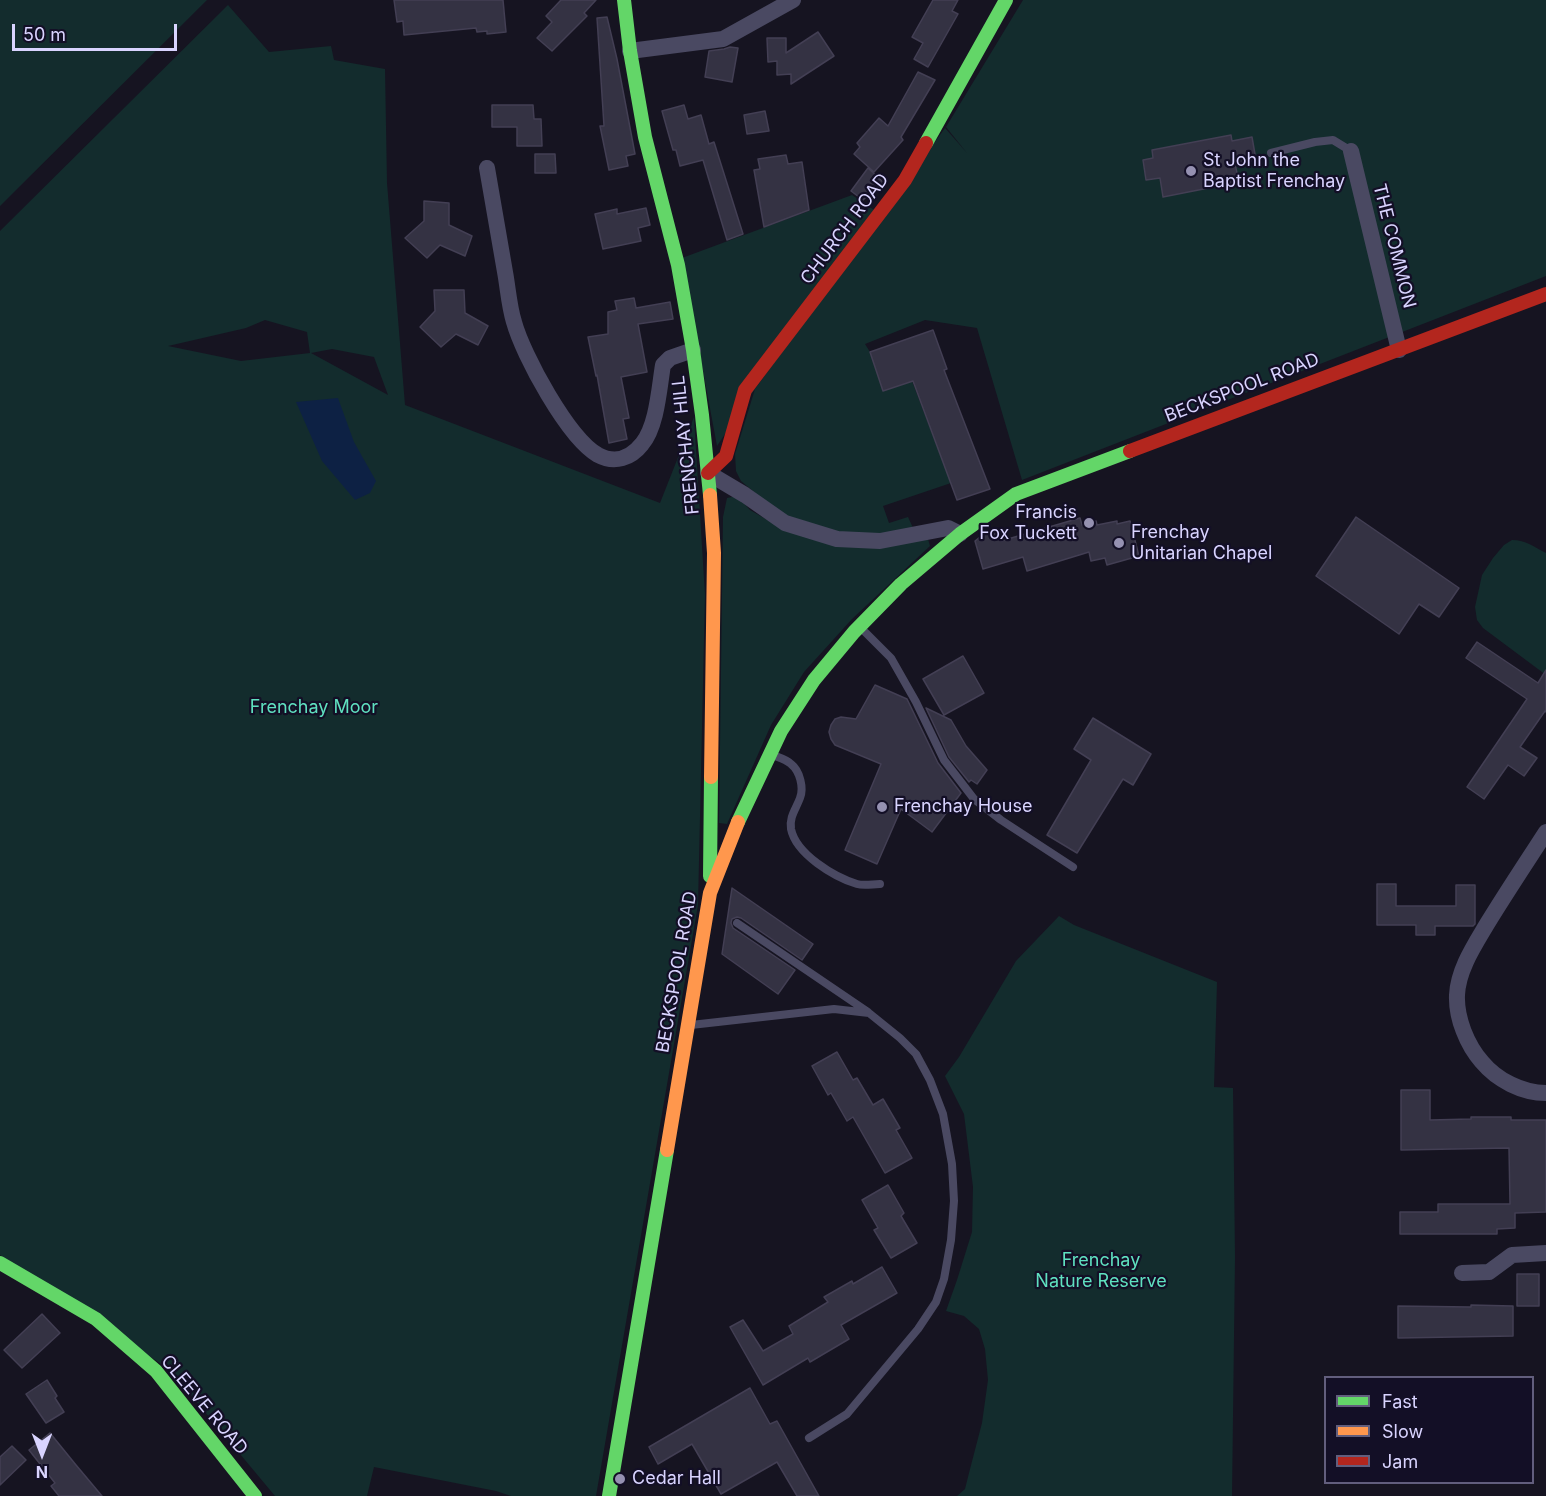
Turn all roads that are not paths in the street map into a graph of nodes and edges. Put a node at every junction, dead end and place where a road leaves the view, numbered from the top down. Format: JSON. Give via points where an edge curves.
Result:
{"nodes":[{"id":1,"x":624,"y":0,"type":"edge"},
{"id":2,"x":793,"y":0,"type":"edge"},
{"id":3,"x":1006,"y":0,"type":"edge"},
{"id":4,"x":630,"y":51,"type":"junction"},
{"id":5,"x":1351,"y":151,"type":"joint"},
{"id":6,"x":1271,"y":153,"type":"dead end"},
{"id":7,"x":487,"y":168,"type":"dead end"},
{"id":8,"x":1546,"y":294,"type":"edge"},
{"id":9,"x":693,"y":350,"type":"junction"},
{"id":10,"x":1399,"y":350,"type":"junction"},
{"id":11,"x":708,"y":473,"type":"junction"},
{"id":12,"x":960,"y":534,"type":"junction"},
{"id":13,"x":859,"y":627,"type":"junction"},
{"id":14,"x":770,"y":753,"type":"junction"},
{"id":15,"x":1546,"y":832,"type":"edge"},
{"id":16,"x":1073,"y":867,"type":"dead end"},
{"id":17,"x":880,"y":884,"type":"dead end"},
{"id":18,"x":710,"y":893,"type":"junction"},
{"id":19,"x":737,"y":923,"type":"dead end"},
{"id":20,"x":869,"y":1013,"type":"junction"},
{"id":21,"x":687,"y":1025,"type":"junction"},
{"id":22,"x":1546,"y":1093,"type":"edge"},
{"id":23,"x":1546,"y":1253,"type":"edge"},
{"id":24,"x":0,"y":1263,"type":"edge"},
{"id":25,"x":1462,"y":1273,"type":"dead end"},
{"id":26,"x":809,"y":1438,"type":"dead end"},
{"id":27,"x":255,"y":1496,"type":"edge"},
{"id":28,"x":609,"y":1496,"type":"edge"}],
"edges":[{"from":1,"to":4,"type":"street","name":"FRENCHAY HILL"},
{"from":2,"to":4,"type":"street","via":[[723,39]]},
{"from":3,"to":11,"type":"street","name":"CHURCH ROAD","via":[[905,180],[745,390],[726,456]]},
{"from":4,"to":9,"type":"street","name":"FRENCHAY HILL","via":[[645,137],[678,265]]},
{"from":5,"to":6,"type":"lane","via":[[1333,140]]},
{"from":5,"to":10,"type":"street","name":"THE COMMON"},
{"from":7,"to":9,"type":"street","via":[[514,322],[530,362],[555,406],[592,450],[614,461],[630,456],[643,443],[652,424],[663,365],[670,358]]},
{"from":8,"to":10,"type":"street","name":"BECKSPOOL ROAD"},
{"from":9,"to":11,"type":"street","name":"FRENCHAY HILL"},
{"from":10,"to":12,"type":"street","name":"BECKSPOOL ROAD","via":[[1016,494]]},
{"from":11,"to":12,"type":"street","via":[[785,523],[837,539],[880,541],[948,528]]},
{"from":11,"to":18,"type":"street","name":"FRENCHAY HILL","via":[[714,553]]},
{"from":12,"to":13,"type":"street","name":"BECKSPOOL ROAD","via":[[901,584]]},
{"from":13,"to":14,"type":"street","name":"BECKSPOOL ROAD","via":[[814,680]]},
{"from":13,"to":16,"type":"lane","via":[[891,658],[944,760],[974,800]]},
{"from":14,"to":17,"type":"lane","via":[[792,764],[800,776],[801,791],[791,819],[797,843],[830,872],[859,885]]},
{"from":14,"to":18,"type":"street","name":"BECKSPOOL ROAD"},
{"from":15,"to":22,"type":"street","via":[[1473,947],[1462,972],[1457,1006],[1468,1040],[1488,1069],[1518,1088]]},
{"from":18,"to":21,"type":"street","name":"BECKSPOOL ROAD"},
{"from":19,"to":20,"type":"lane"},
{"from":20,"to":21,"type":"lane","via":[[834,1009]]},
{"from":20,"to":26,"type":"lane","via":[[916,1054],[943,1114],[952,1164],[951,1240],[936,1302],[918,1329],[848,1414]]},
{"from":21,"to":28,"type":"street","name":"BECKSPOOL ROAD"},
{"from":23,"to":25,"type":"street","via":[[1512,1255],[1489,1272]]},
{"from":24,"to":27,"type":"street","name":"CLEEVE ROAD","via":[[96,1318],[156,1371]]}]}
